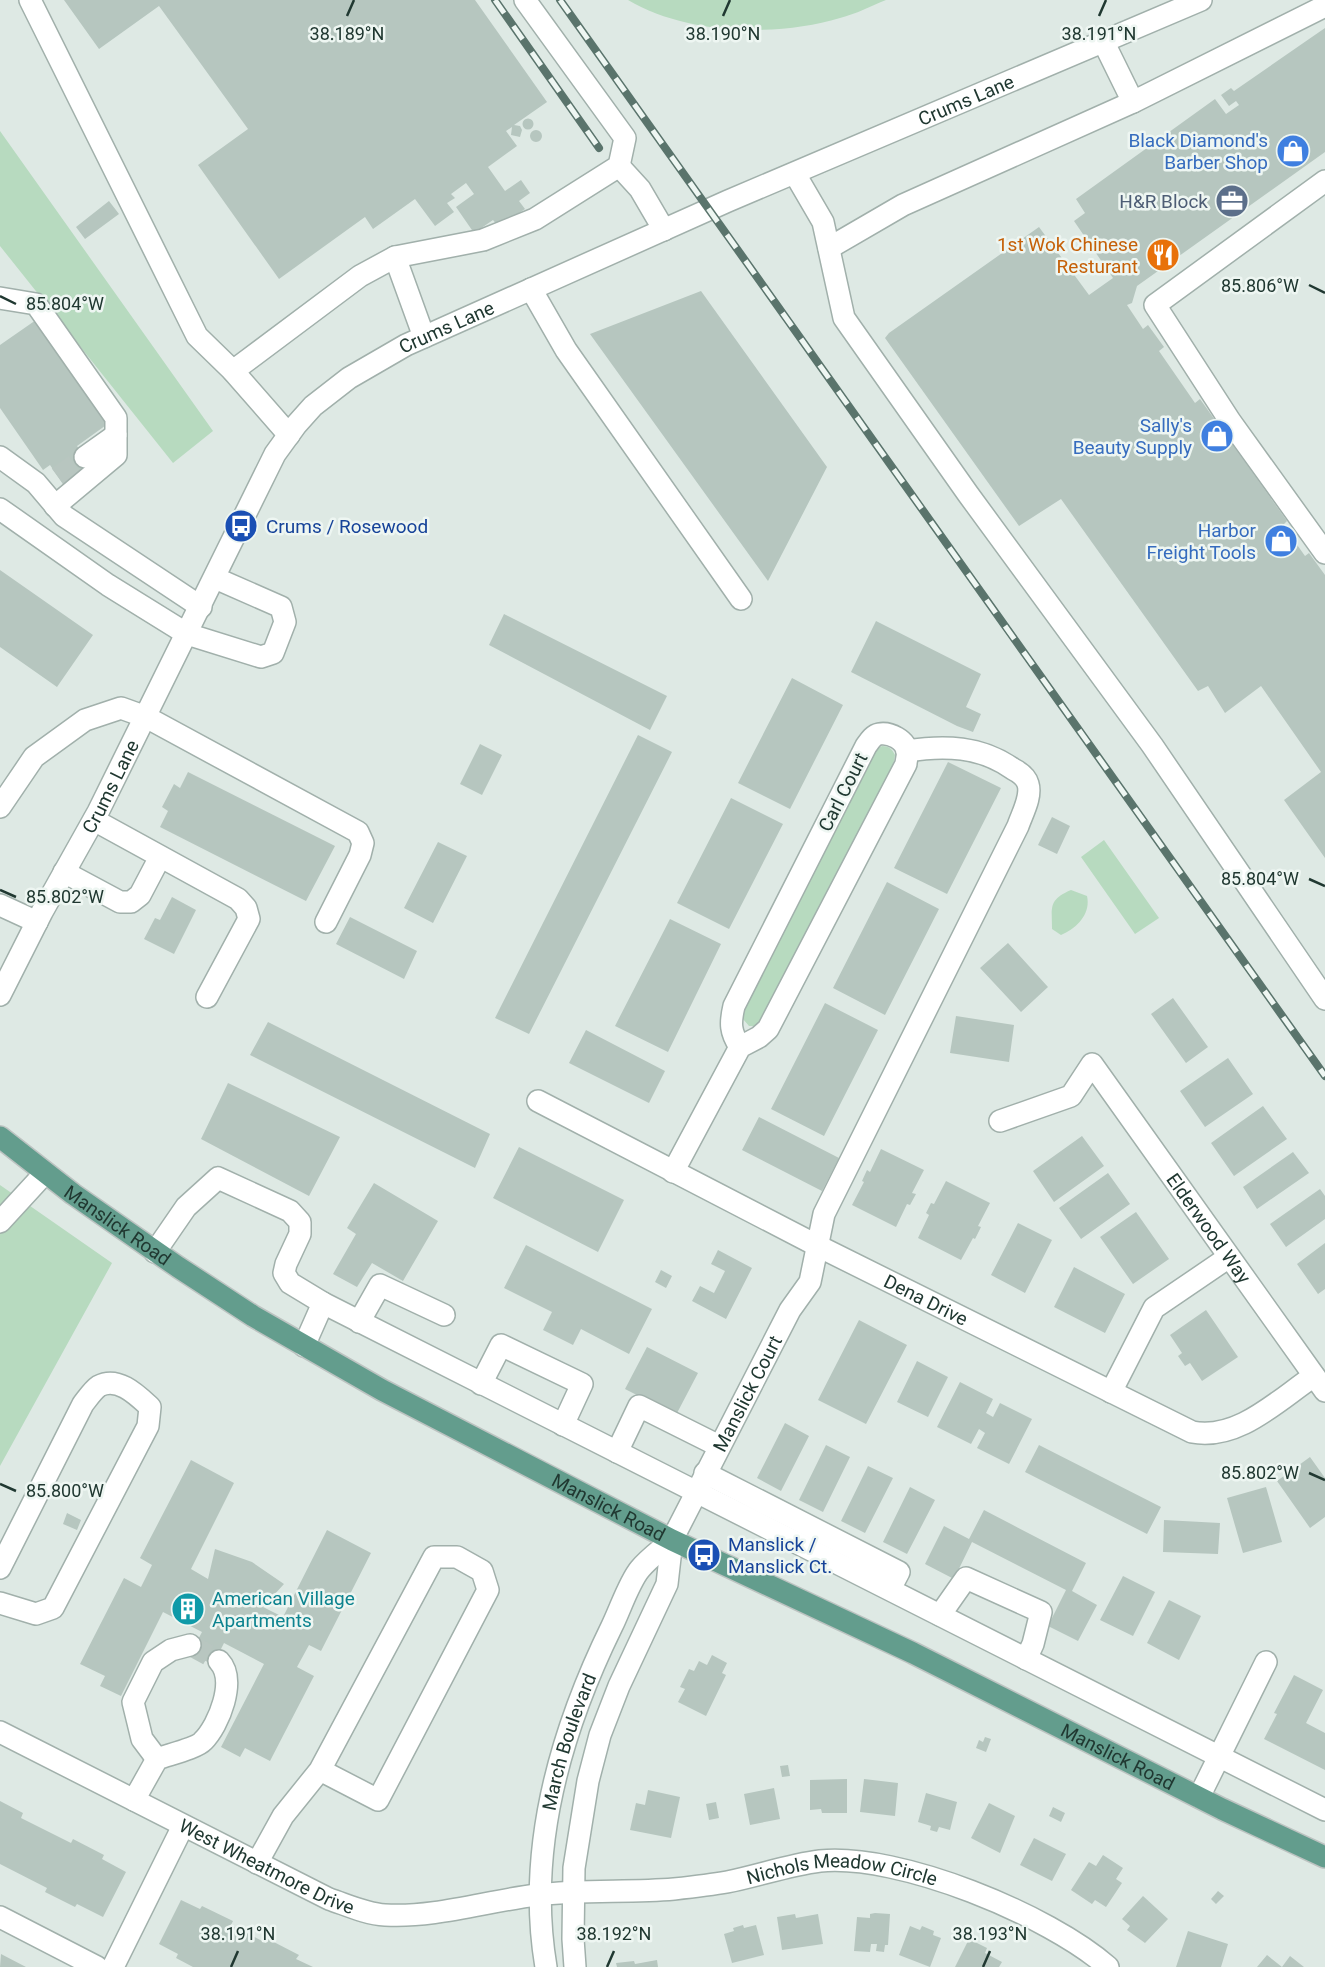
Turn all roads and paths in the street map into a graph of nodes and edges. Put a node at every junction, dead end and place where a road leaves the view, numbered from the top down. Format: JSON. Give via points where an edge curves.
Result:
{"nodes":[{"id":1,"x":30,"y":0,"type":"edge"},
{"id":2,"x":525,"y":0,"type":"edge"},
{"id":3,"x":1201,"y":0,"type":"edge"},
{"id":4,"x":1325,"y":6,"type":"edge"},
{"id":5,"x":1104,"y":43,"type":"junction"},
{"id":6,"x":1133,"y":102,"type":"junction"},
{"id":7,"x":619,"y":166,"type":"junction"},
{"id":8,"x":795,"y":174,"type":"junction"},
{"id":9,"x":1325,"y":181,"type":"edge"},
{"id":10,"x":664,"y":230,"type":"junction"},
{"id":11,"x":829,"y":248,"type":"junction"},
{"id":12,"x":395,"y":257,"type":"junction"},
{"id":13,"x":531,"y":289,"type":"junction"},
{"id":14,"x":0,"y":298,"type":"edge"},
{"id":15,"x":424,"y":337,"type":"junction"},
{"id":16,"x":233,"y":371,"type":"junction"},
{"id":17,"x":116,"y":435,"type":"junction"},
{"id":18,"x":289,"y":435,"type":"junction"},
{"id":19,"x":0,"y":457,"type":"edge"},
{"id":20,"x":85,"y":457,"type":"tunnel mouth"},
{"id":21,"x":55,"y":506,"type":"junction"},
{"id":22,"x":0,"y":509,"type":"edge"},
{"id":23,"x":1325,"y":554,"type":"edge"},
{"id":24,"x":215,"y":578,"type":"junction"},
{"id":25,"x":741,"y":599,"type":"dead end"},
{"id":26,"x":201,"y":607,"type":"junction"},
{"id":27,"x":187,"y":634,"type":"junction"},
{"id":28,"x":146,"y":717,"type":"junction"},
{"id":29,"x":907,"y":751,"type":"junction"},
{"id":30,"x":0,"y":807,"type":"edge"},
{"id":31,"x":94,"y":820,"type":"junction"},
{"id":32,"x":160,"y":856,"type":"junction"},
{"id":33,"x":64,"y":872,"type":"junction"},
{"id":34,"x":0,"y":905,"type":"edge"},
{"id":35,"x":37,"y":922,"type":"junction"},
{"id":36,"x":326,"y":922,"type":"dead end"},
{"id":37,"x":0,"y":995,"type":"edge"},
{"id":38,"x":207,"y":997,"type":"dead end"},
{"id":39,"x":1325,"y":999,"type":"edge"},
{"id":40,"x":740,"y":1047,"type":"junction"},
{"id":41,"x":538,"y":1101,"type":"dead end"},
{"id":42,"x":1000,"y":1121,"type":"dead end"},
{"id":43,"x":0,"y":1137,"type":"edge"},
{"id":44,"x":673,"y":1172,"type":"junction"},
{"id":45,"x":45,"y":1173,"type":"junction"},
{"id":46,"x":0,"y":1222,"type":"edge"},
{"id":47,"x":816,"y":1245,"type":"junction"},
{"id":48,"x":155,"y":1252,"type":"junction"},
{"id":49,"x":1229,"y":1257,"type":"junction"},
{"id":50,"x":323,"y":1303,"type":"junction"},
{"id":51,"x":444,"y":1315,"type":"dead end"},
{"id":52,"x":359,"y":1322,"type":"junction"},
{"id":53,"x":304,"y":1346,"type":"junction"},
{"id":54,"x":1320,"y":1383,"type":"edge"},
{"id":55,"x":481,"y":1384,"type":"junction"},
{"id":56,"x":1111,"y":1392,"type":"junction"},
{"id":57,"x":563,"y":1425,"type":"junction"},
{"id":58,"x":719,"y":1446,"type":"junction"},
{"id":59,"x":617,"y":1452,"type":"junction"},
{"id":60,"x":700,"y":1482,"type":"junction"},
{"id":61,"x":672,"y":1540,"type":"junction"},
{"id":62,"x":0,"y":1568,"type":"edge"},
{"id":63,"x":0,"y":1604,"type":"edge"},
{"id":64,"x":940,"y":1615,"type":"junction"},
{"id":65,"x":190,"y":1645,"type":"dead end"},
{"id":66,"x":1026,"y":1659,"type":"junction"},
{"id":67,"x":219,"y":1661,"type":"dead end"},
{"id":68,"x":1266,"y":1662,"type":"dead end"},
{"id":69,"x":0,"y":1732,"type":"edge"},
{"id":70,"x":1219,"y":1757,"type":"junction"},
{"id":71,"x":157,"y":1759,"type":"junction"},
{"id":72,"x":320,"y":1770,"type":"junction"},
{"id":73,"x":1199,"y":1797,"type":"junction"},
{"id":74,"x":134,"y":1800,"type":"junction"},
{"id":75,"x":1325,"y":1810,"type":"edge"},
{"id":76,"x":183,"y":1826,"type":"junction"},
{"id":77,"x":1325,"y":1857,"type":"edge"},
{"id":78,"x":257,"y":1863,"type":"junction"},
{"id":79,"x":555,"y":1893,"type":"junction"},
{"id":80,"x":0,"y":1917,"type":"edge"},
{"id":81,"x":97,"y":1967,"type":"edge"},
{"id":82,"x":113,"y":1967,"type":"edge"},
{"id":83,"x":546,"y":1967,"type":"edge"},
{"id":84,"x":575,"y":1967,"type":"edge"},
{"id":85,"x":1108,"y":1967,"type":"edge"}],
"edges":[{"from":1,"to":16,"type":"street","via":[[197,336]]},
{"from":2,"to":7,"type":"street","via":[[625,138]]},
{"from":3,"to":5,"type":"street","name":"Crums Lane"},
{"from":4,"to":6,"type":"street"},
{"from":5,"to":6,"type":"street"},
{"from":5,"to":8,"type":"street","name":"Crums Lane"},
{"from":6,"to":11,"type":"street","via":[[903,205]]},
{"from":7,"to":10,"type":"street","via":[[640,189]]},
{"from":7,"to":12,"type":"street","via":[[535,219],[483,240]]},
{"from":8,"to":10,"type":"street","name":"Crums Lane"},
{"from":8,"to":11,"type":"street","via":[[823,222]]},
{"from":9,"to":23,"type":"street","via":[[1154,305]]},
{"from":10,"to":13,"type":"street","name":"Crums Lane"},
{"from":11,"to":39,"type":"street","via":[[844,318],[1152,745]]},
{"from":12,"to":15,"type":"street"},
{"from":12,"to":16,"type":"street","via":[[360,276]]},
{"from":13,"to":15,"type":"street","name":"Crums Lane"},
{"from":13,"to":25,"type":"street","via":[[566,350]]},
{"from":14,"to":17,"type":"street","via":[[36,304],[116,418]]},
{"from":15,"to":18,"type":"street","name":"Crums Lane","via":[[348,378],[313,406]]},
{"from":16,"to":18,"type":"street"},
{"from":17,"to":20,"type":"street"},
{"from":17,"to":21,"type":"street","via":[[116,455]]},
{"from":18,"to":24,"type":"street","name":"Crums Lane","via":[[275,454]]},
{"from":19,"to":21,"type":"street","via":[[49,483]]},
{"from":21,"to":26,"type":"street"},
{"from":22,"to":27,"type":"street"},
{"from":24,"to":26,"type":"street","name":"Crums Lane"},
{"from":24,"to":27,"type":"street","via":[[281,607],[285,622],[273,653],[261,657]]},
{"from":26,"to":27,"type":"street","name":"Crums Lane"},
{"from":27,"to":28,"type":"street","name":"Crums Lane"},
{"from":28,"to":30,"type":"street","via":[[121,708],[85,720],[34,757]]},
{"from":28,"to":31,"type":"street","name":"Crums Lane"},
{"from":28,"to":36,"type":"street","via":[[358,832],[363,844],[360,855]]},
{"from":29,"to":40,"type":"street","via":[[906,764],[768,1029]]},
{"from":29,"to":40,"type":"street","name":"Carl Court","via":[[895,736],[879,734],[866,746],[734,1006],[730,1023]]},
{"from":29,"to":47,"type":"street","name":"Manslick Court","via":[[974,750],[1021,774],[1028,782],[1029,795],[1018,826],[824,1214]]},
{"from":31,"to":32,"type":"street"},
{"from":31,"to":33,"type":"street","name":"Crums Lane"},
{"from":32,"to":33,"type":"street","via":[[140,895],[131,902],[120,902]]},
{"from":32,"to":38,"type":"street","via":[[238,899],[246,908],[249,919]]},
{"from":33,"to":35,"type":"street","name":"Crums Lane"},
{"from":34,"to":35,"type":"street"},
{"from":35,"to":37,"type":"street","name":"Crums Lane"},
{"from":40,"to":44,"type":"street"},
{"from":41,"to":44,"type":"street","name":"Dena Drive"},
{"from":42,"to":49,"type":"street","name":"Elderwood Way","via":[[1071,1096],[1092,1064]]},
{"from":43,"to":45,"type":"main road","name":"Manslick Road"},
{"from":44,"to":47,"type":"street","name":"Dena Drive"},
{"from":45,"to":46,"type":"street"},
{"from":45,"to":48,"type":"main road","name":"Manslick Road"},
{"from":47,"to":56,"type":"street","name":"Dena Drive"},
{"from":47,"to":58,"type":"street","name":"Manslick Court","via":[[810,1282],[789,1310]]},
{"from":48,"to":50,"type":"street","via":[[186,1207],[218,1178],[290,1211],[300,1222],[300,1234],[284,1273],[290,1283]]},
{"from":48,"to":53,"type":"main road","name":"Manslick Road"},
{"from":49,"to":54,"type":"street","name":"Elderwood Way"},
{"from":49,"to":56,"type":"street","via":[[1154,1308]]},
{"from":50,"to":52,"type":"street"},
{"from":50,"to":53,"type":"street"},
{"from":51,"to":52,"type":"street","via":[[380,1285]]},
{"from":52,"to":55,"type":"street"},
{"from":53,"to":61,"type":"main road","name":"Manslick Road"},
{"from":54,"to":56,"type":"street","name":"Dena Drive","via":[[1214,1434],[1192,1432]]},
{"from":55,"to":57,"type":"street"},
{"from":55,"to":57,"type":"street","via":[[500,1345],[582,1384]]},
{"from":57,"to":59,"type":"street"},
{"from":58,"to":59,"type":"street","via":[[639,1406]]},
{"from":58,"to":60,"type":"street","name":"Manslick Court"},
{"from":59,"to":60,"type":"street"},
{"from":60,"to":61,"type":"street","name":"Manslick Court"},
{"from":60,"to":64,"type":"street","via":[[724,1508]]},
{"from":61,"to":73,"type":"main road","name":"Manslick Road","via":[[963,1677]]},
{"from":61,"to":79,"type":"street","via":[[667,1584],[600,1735],[574,1868]]},
{"from":61,"to":79,"type":"street","name":"March Boulevard","via":[[639,1570],[582,1690],[563,1744],[547,1814]]},
{"from":62,"to":63,"type":"street","via":[[83,1404],[97,1387],[111,1383],[133,1391],[150,1407],[148,1426],[52,1608],[36,1614]]},
{"from":64,"to":66,"type":"street"},
{"from":64,"to":66,"type":"street","via":[[966,1578],[1041,1612]]},
{"from":65,"to":71,"type":"street","via":[[153,1662],[133,1702],[142,1740]]},
{"from":66,"to":70,"type":"street"},
{"from":67,"to":71,"type":"street","via":[[225,1667],[228,1688],[220,1714],[202,1743]]},
{"from":68,"to":70,"type":"street"},
{"from":69,"to":74,"type":"street","name":"West Wheatmore Drive"},
{"from":70,"to":73,"type":"street"},
{"from":70,"to":75,"type":"street"},
{"from":71,"to":74,"type":"street"},
{"from":72,"to":72,"type":"street","via":[[378,1800],[488,1590],[482,1571],[457,1558],[434,1558]]},
{"from":72,"to":78,"type":"street","via":[[283,1816]]},
{"from":73,"to":77,"type":"main road","name":"Manslick Road"},
{"from":74,"to":76,"type":"street","name":"West Wheatmore Drive"},
{"from":76,"to":78,"type":"street","name":"West Wheatmore Drive"},
{"from":76,"to":82,"type":"street"},
{"from":78,"to":79,"type":"street","name":"West Wheatmore Drive","via":[[329,1899],[383,1916],[417,1915]]},
{"from":79,"to":83,"type":"street","name":"March Boulevard"},
{"from":79,"to":84,"type":"street"},
{"from":79,"to":85,"type":"street","name":"Nichols Meadow Circle","via":[[673,1889],[822,1861],[855,1862],[909,1872],[988,1898],[1056,1930]]},
{"from":80,"to":81,"type":"street"}]}
